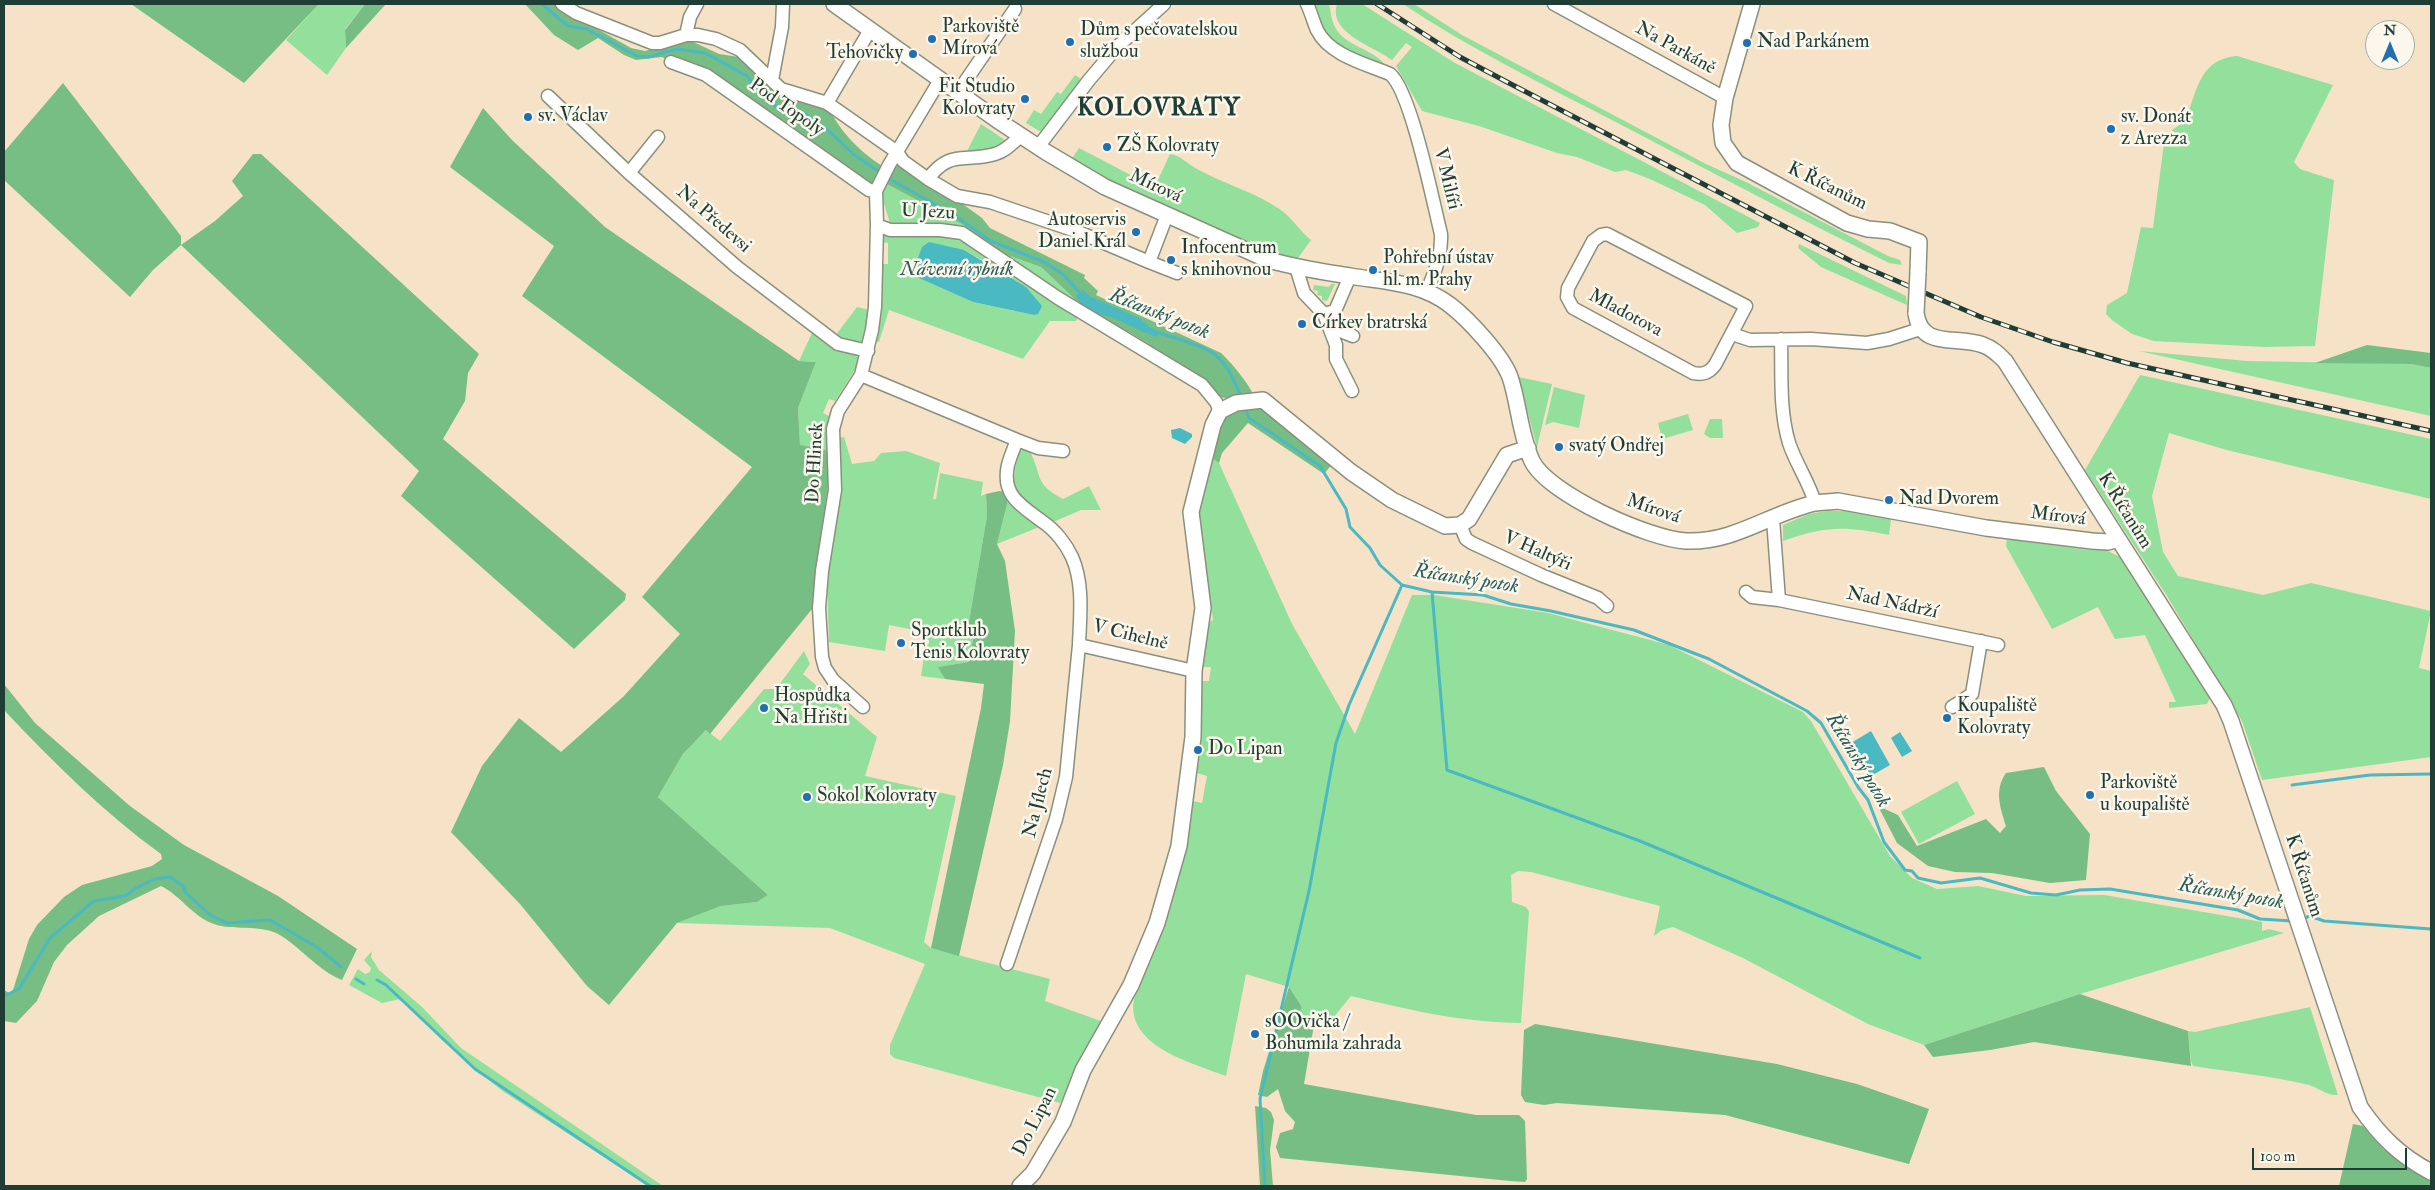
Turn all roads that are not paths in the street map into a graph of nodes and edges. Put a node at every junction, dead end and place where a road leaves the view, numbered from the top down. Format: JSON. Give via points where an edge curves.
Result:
{"nodes":[{"id":1,"x":562,"y":4,"type":"edge"},
{"id":2,"x":697,"y":4,"type":"edge"},
{"id":3,"x":783,"y":4,"type":"edge"},
{"id":4,"x":834,"y":4,"type":"edge"},
{"id":5,"x":1164,"y":4,"type":"edge"},
{"id":6,"x":1307,"y":4,"type":"edge"},
{"id":7,"x":1554,"y":4,"type":"edge"},
{"id":8,"x":1752,"y":4,"type":"edge"},
{"id":9,"x":1015,"y":9,"type":"dead end"},
{"id":10,"x":870,"y":30,"type":"junction"},
{"id":11,"x":686,"y":35,"type":"junction"},
{"id":12,"x":671,"y":62,"type":"dead end"},
{"id":13,"x":772,"y":80,"type":"junction"},
{"id":14,"x":940,"y":80,"type":"junction"},
{"id":15,"x":958,"y":92,"type":"junction"},
{"id":16,"x":548,"y":96,"type":"dead end"},
{"id":17,"x":1725,"y":98,"type":"junction"},
{"id":18,"x":827,"y":103,"type":"junction"},
{"id":19,"x":1020,"y":136,"type":"junction"},
{"id":20,"x":658,"y":137,"type":"dead end"},
{"id":21,"x":1038,"y":147,"type":"junction"},
{"id":22,"x":896,"y":152,"type":"junction"},
{"id":23,"x":629,"y":173,"type":"junction"},
{"id":24,"x":928,"y":179,"type":"junction"},
{"id":25,"x":877,"y":187,"type":"junction"},
{"id":26,"x":1167,"y":215,"type":"junction"},
{"id":27,"x":877,"y":225,"type":"junction"},
{"id":28,"x":1149,"y":262,"type":"junction"},
{"id":29,"x":1296,"y":267,"type":"junction"},
{"id":30,"x":1177,"y":272,"type":"dead end"},
{"id":31,"x":1350,"y":276,"type":"junction"},
{"id":32,"x":1427,"y":291,"type":"junction"},
{"id":33,"x":1324,"y":314,"type":"junction"},
{"id":34,"x":1330,"y":327,"type":"junction"},
{"id":35,"x":1920,"y":329,"type":"junction"},
{"id":36,"x":1732,"y":334,"type":"junction"},
{"id":37,"x":1353,"y":336,"type":"dead end"},
{"id":38,"x":1781,"y":339,"type":"junction"},
{"id":39,"x":868,"y":351,"type":"junction"},
{"id":40,"x":861,"y":375,"type":"junction"},
{"id":41,"x":1352,"y":391,"type":"dead end"},
{"id":42,"x":1220,"y":411,"type":"junction"},
{"id":43,"x":1017,"y":440,"type":"junction"},
{"id":44,"x":1528,"y":448,"type":"junction"},
{"id":45,"x":1063,"y":451,"type":"dead end"},
{"id":46,"x":1815,"y":503,"type":"junction"},
{"id":47,"x":1772,"y":520,"type":"junction"},
{"id":48,"x":1460,"y":525,"type":"junction"},
{"id":49,"x":2118,"y":539,"type":"junction"},
{"id":50,"x":1746,"y":592,"type":"dead end"},
{"id":51,"x":1779,"y":600,"type":"junction"},
{"id":52,"x":1607,"y":606,"type":"dead end"},
{"id":53,"x":1981,"y":642,"type":"junction"},
{"id":54,"x":1079,"y":645,"type":"junction"},
{"id":55,"x":1998,"y":645,"type":"dead end"},
{"id":56,"x":1194,"y":671,"type":"junction"},
{"id":57,"x":863,"y":707,"type":"dead end"},
{"id":58,"x":1952,"y":707,"type":"dead end"},
{"id":59,"x":1007,"y":964,"type":"dead end"},
{"id":60,"x":2431,"y":1172,"type":"edge"},
{"id":61,"x":1020,"y":1186,"type":"edge"}],
"edges":[{"from":1,"to":11,"type":"street","via":[[576,13],[652,43]]},
{"from":2,"to":11,"type":"street"},
{"from":3,"to":13,"type":"street"},
{"from":4,"to":10,"type":"street","name":"Mírová"},
{"from":5,"to":21,"type":"street","via":[[1089,80]]},
{"from":6,"to":32,"type":"street","name":"V Milíři","via":[[1318,31],[1330,46],[1394,78],[1408,103],[1441,234],[1439,263]]},
{"from":7,"to":17,"type":"street","name":"Na Parkáně"},
{"from":8,"to":17,"type":"street","name":"K Říčanům"},
{"from":9,"to":15,"type":"street"},
{"from":10,"to":14,"type":"street","name":"Mírová"},
{"from":10,"to":18,"type":"street"},
{"from":11,"to":13,"type":"street","via":[[716,40],[740,50]]},
{"from":12,"to":25,"type":"street","name":"Pod Topoly","via":[[706,75],[870,190]]},
{"from":13,"to":18,"type":"street","via":[[781,89]]},
{"from":14,"to":15,"type":"street","name":"Mírová"},
{"from":14,"to":22,"type":"street"},
{"from":15,"to":19,"type":"street","name":"Mírová"},
{"from":16,"to":23,"type":"street","name":"Na Předevsi"},
{"from":17,"to":35,"type":"street","name":"K Říčanům","bridge":true,"via":[[1721,125],[1723,144],[1737,163],[1847,223],[1890,231],[1919,242],[1916,313]]},
{"from":18,"to":22,"type":"street"},
{"from":19,"to":21,"type":"street","name":"Mírová"},
{"from":19,"to":24,"type":"street","via":[[1006,150],[949,160],[939,165]]},
{"from":20,"to":23,"type":"street"},
{"from":21,"to":26,"type":"street","name":"Mírová","via":[[1105,187]]},
{"from":22,"to":24,"type":"street"},
{"from":22,"to":25,"type":"street"},
{"from":23,"to":39,"type":"street","name":"Na Předevsi","via":[[738,267],[817,329],[838,344]]},
{"from":24,"to":28,"type":"street","via":[[957,196],[990,202],[1076,231]]},
{"from":25,"to":27,"type":"street","name":"Do Hlinek"},
{"from":26,"to":28,"type":"street"},
{"from":26,"to":29,"type":"street","name":"Mírová","via":[[1268,260]]},
{"from":27,"to":39,"type":"street","name":"Do Hlinek","via":[[875,306]]},
{"from":27,"to":42,"type":"street","name":"U Jezu","via":[[890,230],[962,233],[1058,298],[1202,385]]},
{"from":28,"to":30,"type":"street"},
{"from":29,"to":31,"type":"street","name":"Mírová"},
{"from":29,"to":33,"type":"street","via":[[1304,293]]},
{"from":31,"to":32,"type":"street","name":"Mírová","via":[[1404,283]]},
{"from":31,"to":33,"type":"street","via":[[1335,310]]},
{"from":32,"to":44,"type":"street","name":"Mírová","via":[[1460,314],[1507,371]]},
{"from":33,"to":34,"type":"street"},
{"from":34,"to":37,"type":"street"},
{"from":34,"to":41,"type":"street","via":[[1336,345],[1336,359]]},
{"from":35,"to":38,"type":"street","via":[[1867,343]]},
{"from":35,"to":49,"type":"street","name":"K Říčanům","via":[[1934,338],[1977,343],[1998,354]]},
{"from":36,"to":36,"type":"street","name":"Mladotova","via":[[1712,369],[1703,374],[1693,372],[1573,308],[1567,297],[1568,288],[1596,238],[1613,235],[1746,306]]},
{"from":36,"to":38,"type":"street","via":[[1750,340]]},
{"from":38,"to":46,"type":"street","via":[[1784,421],[1795,458]]},
{"from":39,"to":40,"type":"street","name":"Do Hlinek"},
{"from":40,"to":43,"type":"street"},
{"from":40,"to":57,"type":"street","name":"Do Hlinek","via":[[838,411],[833,429],[835,490],[818,608],[825,668],[833,680]]},
{"from":42,"to":48,"type":"street","via":[[1236,403],[1263,400],[1351,472],[1392,500],[1440,524]]},
{"from":42,"to":56,"type":"street","name":"Do Lipan","via":[[1213,425],[1191,512],[1203,608]]},
{"from":43,"to":45,"type":"street","via":[[1038,448]]},
{"from":43,"to":54,"type":"street","name":"V Cihelně","via":[[1008,465],[1007,487],[1020,506],[1045,523],[1064,542],[1072,557],[1079,576]]},
{"from":44,"to":47,"type":"street","name":"Mírová","via":[[1532,461],[1548,481],[1616,519],[1654,535],[1703,540],[1742,532]]},
{"from":44,"to":48,"type":"street","via":[[1507,455],[1472,516]]},
{"from":46,"to":47,"type":"street","name":"Mírová"},
{"from":46,"to":49,"type":"street","name":"Mírová","via":[[1855,503],[1986,528],[2092,541]]},
{"from":47,"to":51,"type":"street"},
{"from":48,"to":52,"type":"street","name":"V Haltýři","via":[[1466,539],[1472,543],[1598,598]]},
{"from":49,"to":60,"type":"street","name":"K Říčanům","via":[[2231,721],[2360,1107],[2398,1153]]},
{"from":50,"to":51,"type":"street","name":"Nad Nádrží","via":[[1752,597]]},
{"from":51,"to":53,"type":"street","name":"Nad Nádrží"},
{"from":53,"to":55,"type":"street","name":"Nad Nádrží"},
{"from":53,"to":58,"type":"street","via":[[1972,694]]},
{"from":54,"to":56,"type":"street","name":"V Cihelně"},
{"from":54,"to":59,"type":"street","name":"Na Jílech","via":[[1066,777],[1053,828]]},
{"from":56,"to":61,"type":"street","name":"Do Lipan","via":[[1193,737],[1179,846],[1157,923],[1131,985],[1083,1070],[1063,1122],[1033,1172]]}]}
